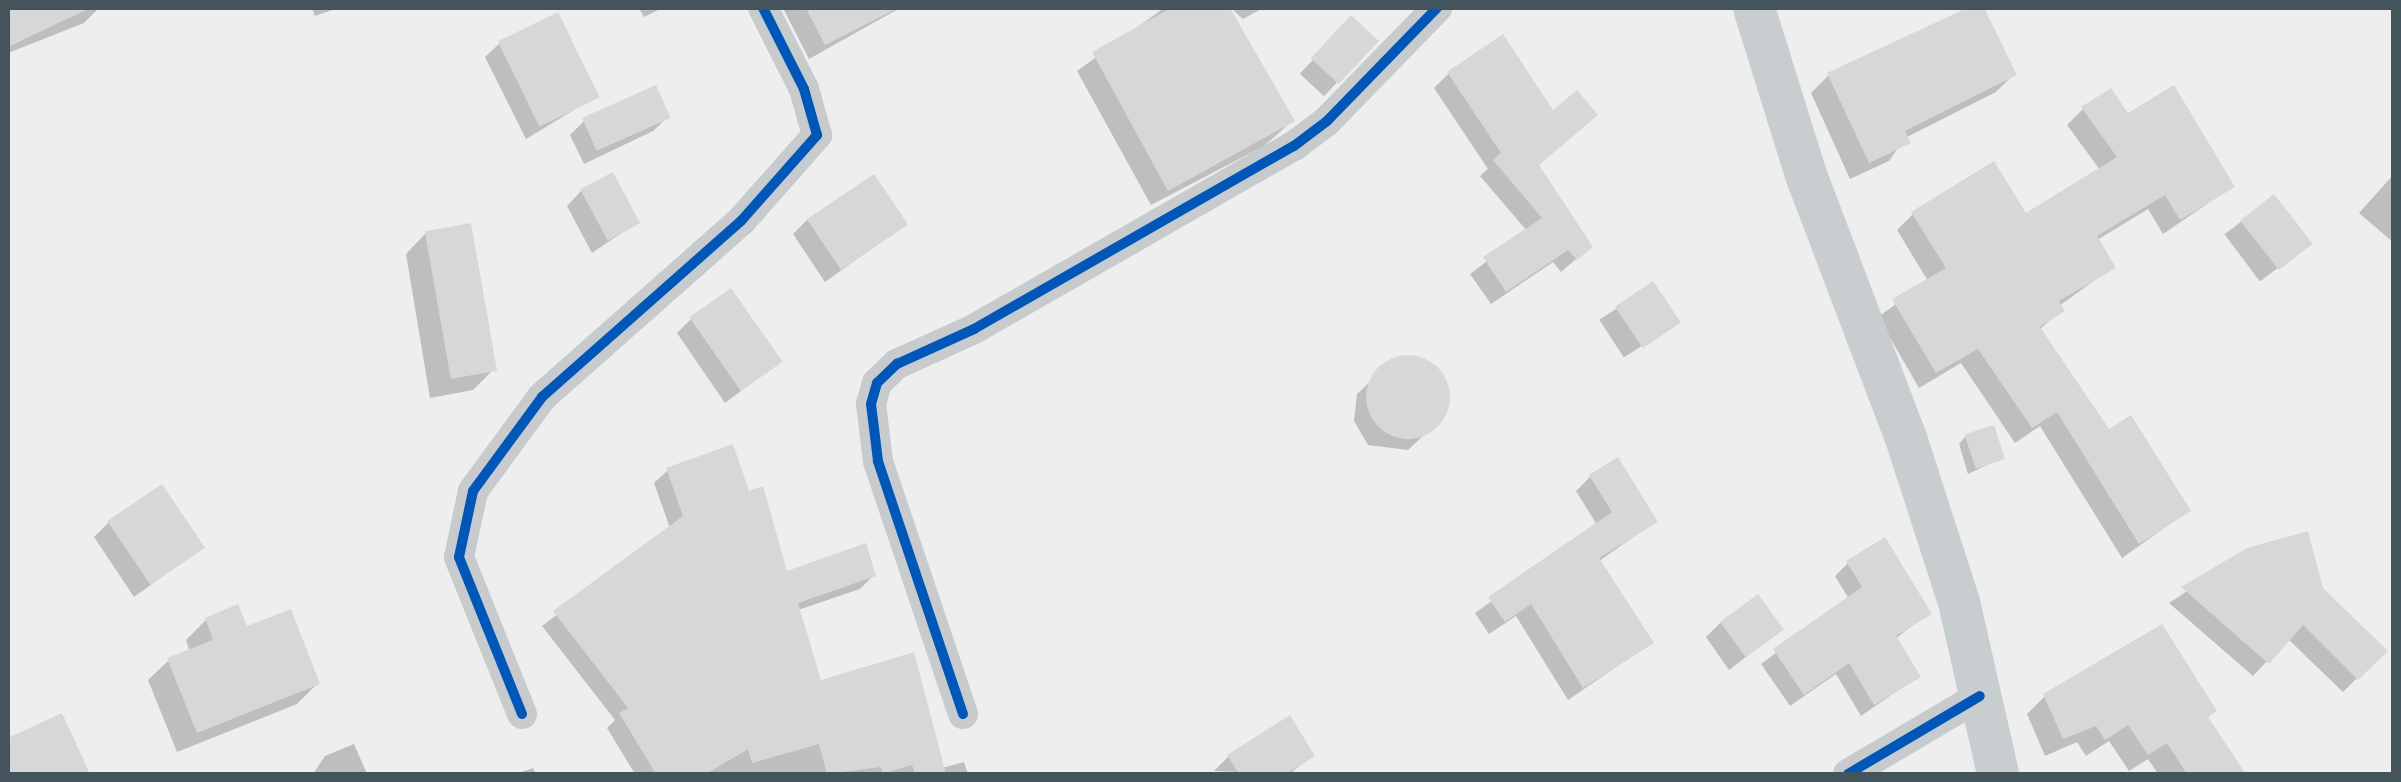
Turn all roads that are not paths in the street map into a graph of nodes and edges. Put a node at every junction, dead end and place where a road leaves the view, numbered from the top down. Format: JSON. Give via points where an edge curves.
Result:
{"nodes":[{"id":1,"x":763,"y":8,"type":"edge"},
{"id":2,"x":1437,"y":8,"type":"edge"},
{"id":3,"x":1754,"y":8,"type":"edge"},
{"id":4,"x":1980,"y":696,"type":"junction"},
{"id":5,"x":522,"y":714,"type":"dead end"},
{"id":6,"x":963,"y":714,"type":"dead end"},
{"id":7,"x":1848,"y":774,"type":"edge"},
{"id":8,"x":1998,"y":774,"type":"edge"}],
"edges":[{"from":1,"to":5,"type":"street","via":[[813,112],[817,135],[806,154],[741,221],[542,397],[473,491],[459,556]]},
{"from":2,"to":6,"type":"street","via":[[1327,122],[1294,146],[974,329],[897,364],[877,383],[870,404],[878,461]]},
{"from":3,"to":4,"type":"main road","via":[[1806,175],[1917,472],[1959,602]]},
{"from":4,"to":7,"type":"street"},
{"from":4,"to":8,"type":"main road"}]}
